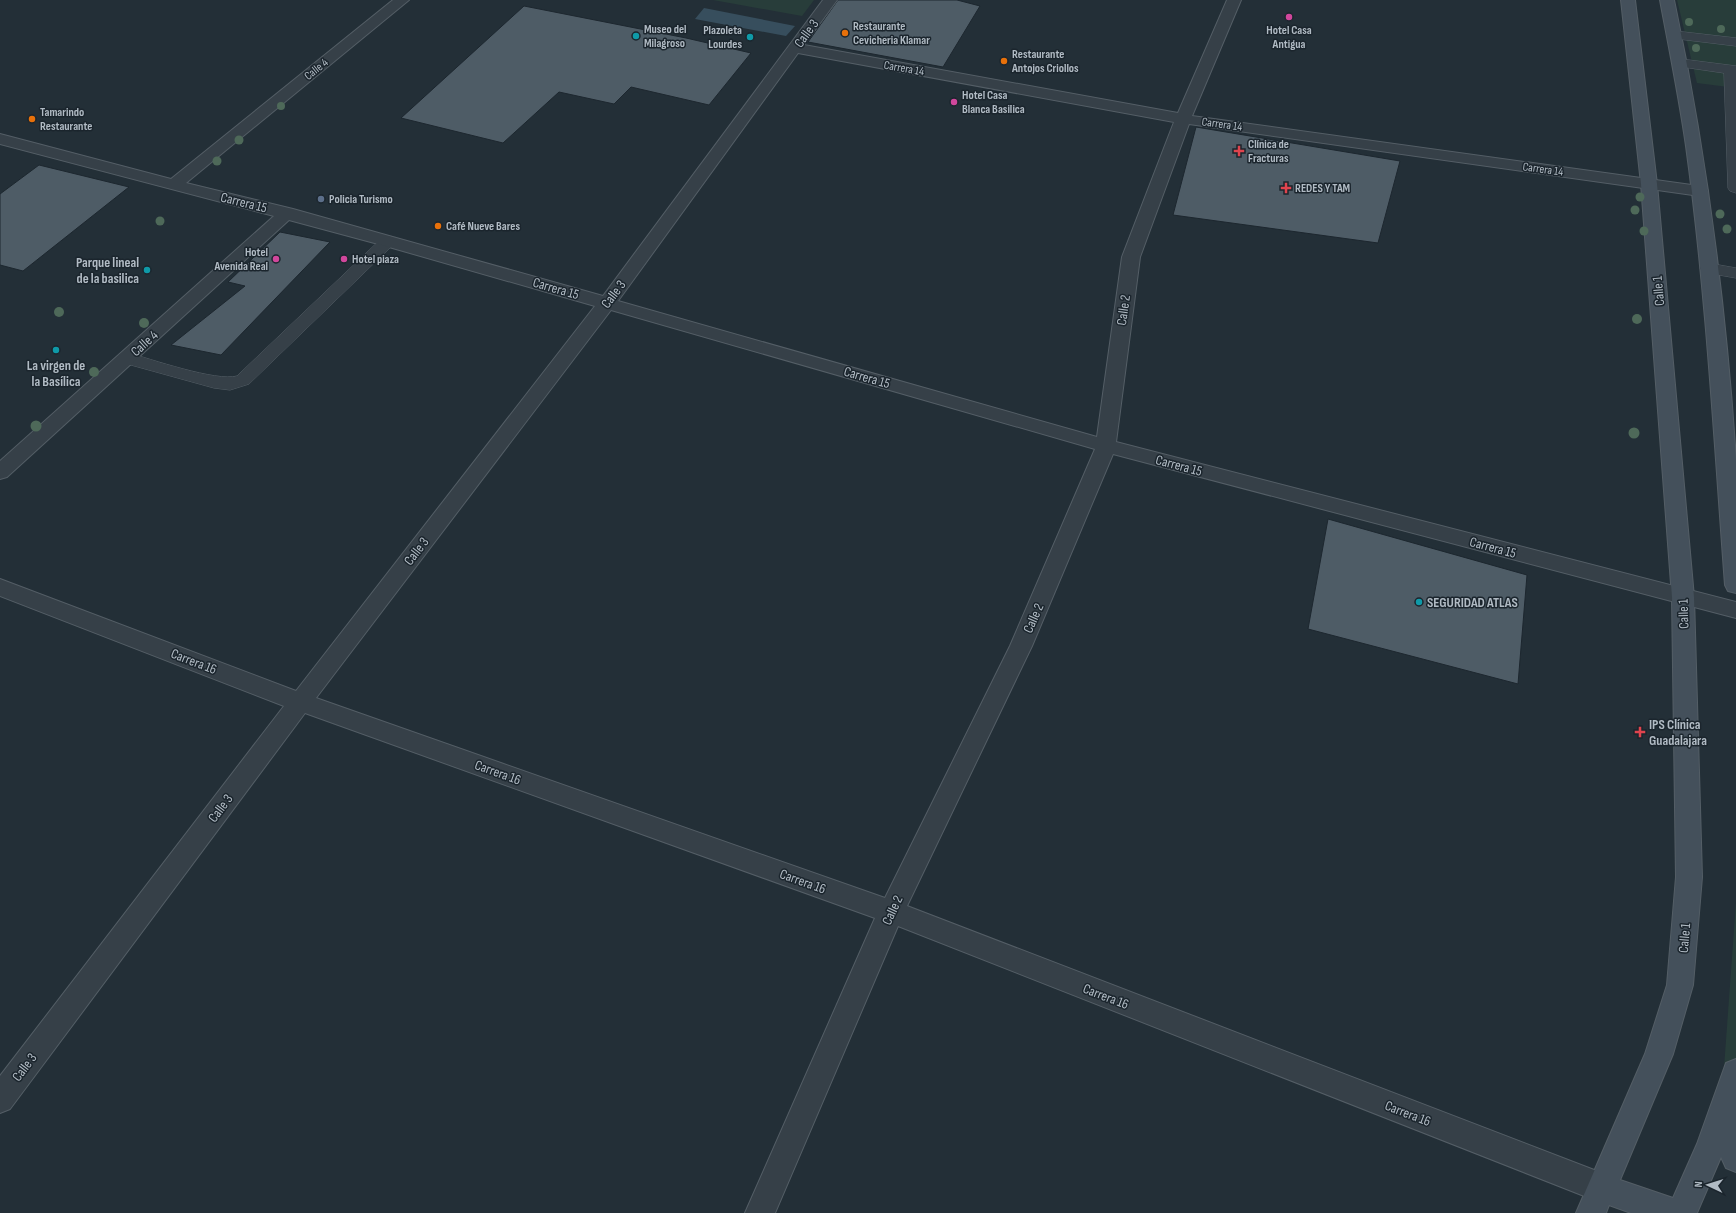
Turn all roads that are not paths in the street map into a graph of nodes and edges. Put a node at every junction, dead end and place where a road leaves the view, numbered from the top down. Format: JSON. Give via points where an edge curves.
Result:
{"nodes":[{"id":1,"x":402,"y":0,"type":"edge"},
{"id":2,"x":830,"y":0,"type":"edge"},
{"id":3,"x":1234,"y":0,"type":"edge"},
{"id":4,"x":1628,"y":0,"type":"edge"},
{"id":5,"x":1667,"y":0,"type":"edge"},
{"id":6,"x":1675,"y":35,"type":"junction"},
{"id":7,"x":1736,"y":42,"type":"edge"},
{"id":8,"x":795,"y":48,"type":"junction"},
{"id":9,"x":1681,"y":63,"type":"junction"},
{"id":10,"x":1733,"y":70,"type":"edge"},
{"id":11,"x":1183,"y":119,"type":"junction"},
{"id":12,"x":0,"y":139,"type":"edge"},
{"id":13,"x":175,"y":184,"type":"junction"},
{"id":14,"x":1650,"y":184,"type":"junction"},
{"id":15,"x":1736,"y":188,"type":"edge"},
{"id":16,"x":1700,"y":191,"type":"junction"},
{"id":17,"x":287,"y":213,"type":"junction"},
{"id":18,"x":388,"y":241,"type":"junction"},
{"id":19,"x":1708,"y":268,"type":"junction"},
{"id":20,"x":1736,"y":273,"type":"edge"},
{"id":21,"x":607,"y":303,"type":"junction"},
{"id":22,"x":126,"y":358,"type":"junction"},
{"id":23,"x":1106,"y":446,"type":"junction"},
{"id":24,"x":0,"y":472,"type":"edge"},
{"id":25,"x":1736,"y":585,"type":"edge"},
{"id":26,"x":0,"y":587,"type":"edge"},
{"id":27,"x":1683,"y":597,"type":"junction"},
{"id":28,"x":1736,"y":610,"type":"edge"},
{"id":29,"x":300,"y":702,"type":"junction"},
{"id":30,"x":891,"y":912,"type":"junction"},
{"id":31,"x":1736,"y":1072,"type":"edge"},
{"id":32,"x":1736,"y":1080,"type":"edge"},
{"id":33,"x":0,"y":1099,"type":"edge"},
{"id":34,"x":1736,"y":1158,"type":"edge"},
{"id":35,"x":1596,"y":1200,"type":"edge"},
{"id":36,"x":760,"y":1213,"type":"edge"},
{"id":37,"x":1673,"y":1213,"type":"edge"},
{"id":38,"x":1682,"y":1213,"type":"edge"}],
"edges":[{"from":1,"to":13,"type":"street","name":"Calle 4"},
{"from":2,"to":8,"type":"street","name":"Calle 3"},
{"from":3,"to":11,"type":"street","name":"Calle 2"},
{"from":4,"to":14,"type":"main road","name":"Calle 1"},
{"from":5,"to":6,"type":"main road"},
{"from":6,"to":7,"type":"lane"},
{"from":6,"to":9,"type":"main road"},
{"from":8,"to":11,"type":"street","name":"Carrera 14"},
{"from":8,"to":21,"type":"street","name":"Calle 3"},
{"from":9,"to":10,"type":"lane"},
{"from":9,"to":16,"type":"main road"},
{"from":10,"to":15,"type":"lane"},
{"from":11,"to":14,"type":"street","name":"Carrera 14"},
{"from":11,"to":23,"type":"street","name":"Calle 2","via":[[1131,257]]},
{"from":12,"to":13,"type":"street","name":"Carrera 15"},
{"from":13,"to":17,"type":"street","name":"Carrera 15"},
{"from":14,"to":16,"type":"street","name":"Carrera 14"},
{"from":14,"to":27,"type":"main road","name":"Calle 1"},
{"from":16,"to":19,"type":"main road"},
{"from":17,"to":18,"type":"street","name":"Carrera 15"},
{"from":17,"to":22,"type":"street","name":"Calle 4"},
{"from":18,"to":21,"type":"street","name":"Carrera 15"},
{"from":18,"to":22,"type":"lane","via":[[243,380],[230,384],[214,382]]},
{"from":19,"to":20,"type":"lane"},
{"from":19,"to":25,"type":"main road"},
{"from":21,"to":23,"type":"street","name":"Carrera 15"},
{"from":21,"to":29,"type":"street","name":"Calle 3"},
{"from":22,"to":24,"type":"street","name":"Calle 4"},
{"from":23,"to":27,"type":"street","name":"Carrera 15"},
{"from":23,"to":30,"type":"street","name":"Calle 2","via":[[1021,646]]},
{"from":26,"to":29,"type":"street","name":"Carrera 16"},
{"from":27,"to":28,"type":"street","name":"Carrera 15"},
{"from":27,"to":35,"type":"main road","name":"Calle 1","via":[[1690,877],[1680,986],[1659,1054]]},
{"from":29,"to":30,"type":"street","name":"Carrera 16"},
{"from":29,"to":33,"type":"street","name":"Calle 3"},
{"from":30,"to":35,"type":"street","name":"Carrera 16"},
{"from":30,"to":36,"type":"street","name":"Calle 2"},
{"from":31,"to":38,"type":"main road","via":[[1711,1146]]},
{"from":32,"to":34,"type":"main road","via":[[1731,1146]]},
{"from":35,"to":37,"type":"main road"}]}
